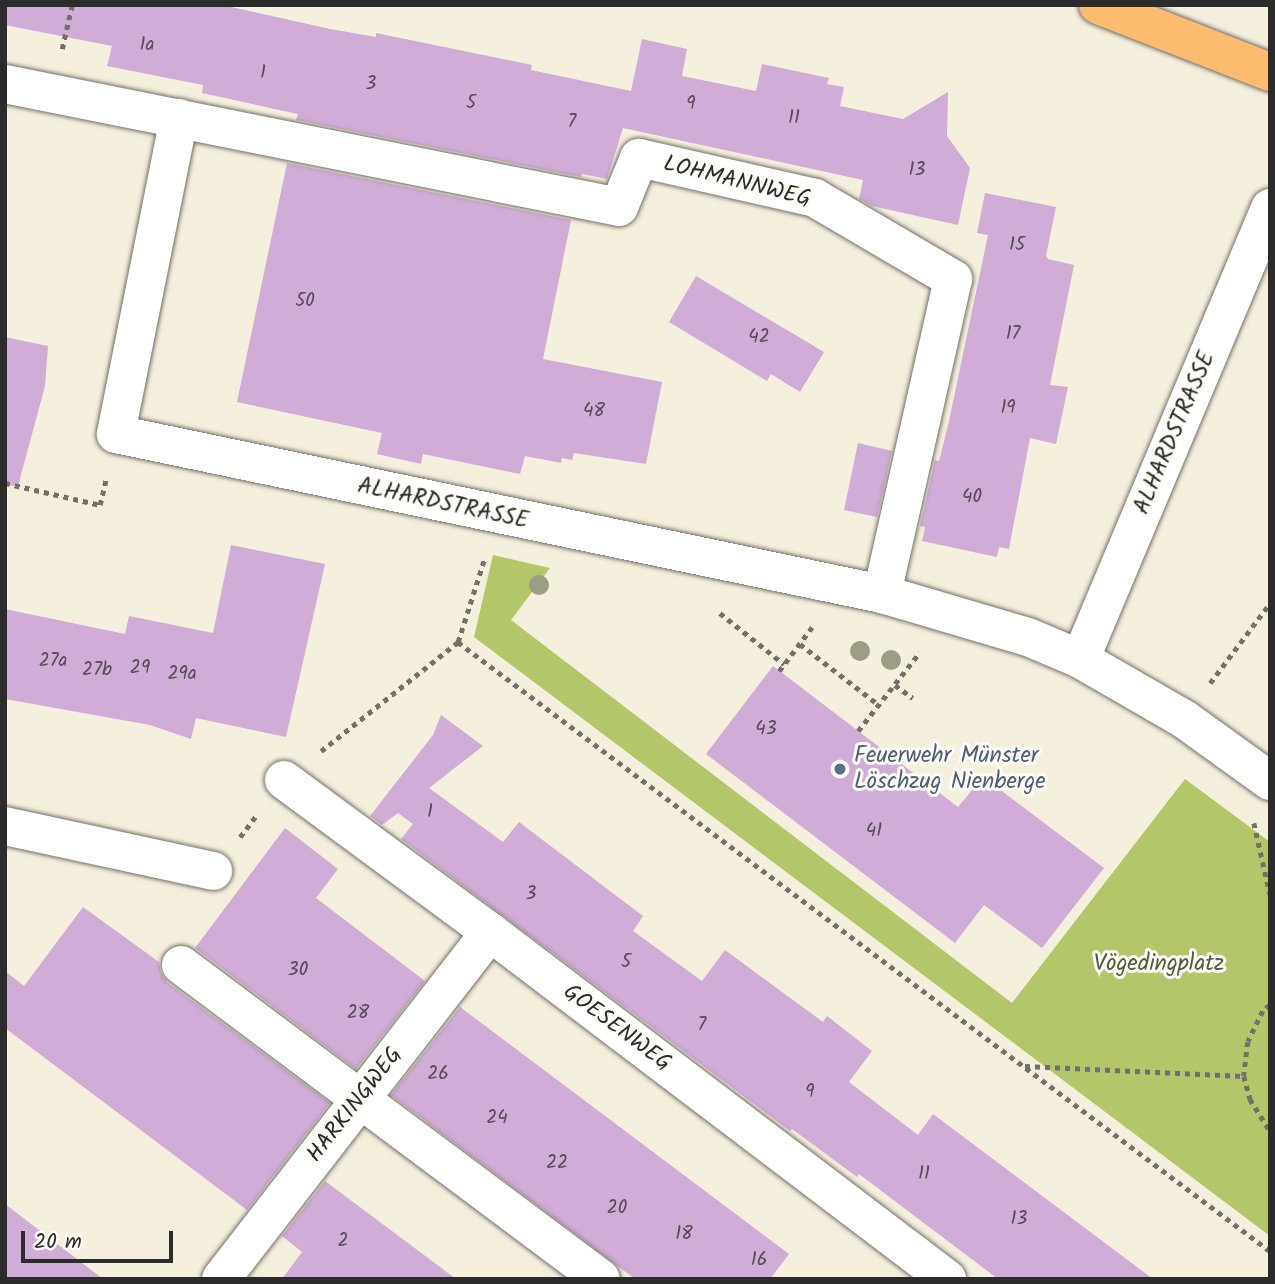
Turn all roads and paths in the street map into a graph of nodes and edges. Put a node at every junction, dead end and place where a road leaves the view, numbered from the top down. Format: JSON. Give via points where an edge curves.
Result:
{"nodes":[{"id":1,"x":1098,"y":5,"type":"edge"},
{"id":2,"x":1270,"y":72,"type":"edge"},
{"id":3,"x":5,"y":85,"type":"edge"},
{"id":4,"x":179,"y":118,"type":"junction"},
{"id":5,"x":1270,"y":208,"type":"edge"},
{"id":6,"x":116,"y":434,"type":"junction"},
{"id":7,"x":5,"y":483,"type":"edge"},
{"id":8,"x":498,"y":516,"type":"junction"},
{"id":9,"x":882,"y":594,"type":"junction"},
{"id":10,"x":1270,"y":603,"type":"edge"},
{"id":11,"x":932,"y":608,"type":"junction"},
{"id":12,"x":720,"y":613,"type":"dead end"},
{"id":13,"x":458,"y":642,"type":"junction"},
{"id":14,"x":800,"y":643,"type":"dead end"},
{"id":15,"x":1080,"y":659,"type":"junction"},
{"id":16,"x":784,"y":664,"type":"dead end"},
{"id":17,"x":895,"y":685,"type":"junction"},
{"id":18,"x":913,"y":698,"type":"dead end"},
{"id":19,"x":879,"y":705,"type":"junction"},
{"id":20,"x":1184,"y":719,"type":"junction"},
{"id":21,"x":858,"y":731,"type":"dead end"},
{"id":22,"x":284,"y":780,"type":"junction"},
{"id":23,"x":1270,"y":781,"type":"edge"},
{"id":24,"x":5,"y":827,"type":"edge"},
{"id":25,"x":213,"y":871,"type":"joint"},
{"id":26,"x":490,"y":932,"type":"junction"},
{"id":27,"x":181,"y":965,"type":"dead end"},
{"id":28,"x":1270,"y":1005,"type":"edge"},
{"id":29,"x":1024,"y":1066,"type":"junction"},
{"id":30,"x":1244,"y":1076,"type":"junction"},
{"id":31,"x":361,"y":1097,"type":"junction"},
{"id":32,"x":1270,"y":1131,"type":"edge"},
{"id":33,"x":1270,"y":1251,"type":"edge"},
{"id":34,"x":223,"y":1278,"type":"edge"},
{"id":35,"x":601,"y":1279,"type":"edge"},
{"id":36,"x":947,"y":1279,"type":"edge"}],
"edges":[{"from":1,"to":2,"type":"main road"},
{"from":3,"to":4,"type":"street"},
{"from":4,"to":6,"type":"street"},
{"from":4,"to":9,"type":"street","name":"LOHMANNWEG","via":[[620,207],[639,158],[814,198],[953,279]]},
{"from":5,"to":15,"type":"street","name":"ALHARDSTRASSE"},
{"from":6,"to":7,"type":"path","via":[[100,505]]},
{"from":6,"to":8,"type":"street","name":"ALHARDSTRASSE"},
{"from":8,"to":9,"type":"street","name":"ALHARDSTRASSE"},
{"from":8,"to":13,"type":"path"},
{"from":9,"to":11,"type":"street","name":"ALHARDSTRASSE"},
{"from":10,"to":20,"type":"path"},
{"from":11,"to":15,"type":"street","name":"ALHARDSTRASSE","via":[[1028,637]]},
{"from":11,"to":17,"type":"path","via":[[924,648]]},
{"from":12,"to":16,"type":"path"},
{"from":13,"to":22,"type":"path"},
{"from":13,"to":29,"type":"path"},
{"from":14,"to":19,"type":"path"},
{"from":15,"to":20,"type":"street","name":"ALHARDSTRASSE"},
{"from":17,"to":18,"type":"path"},
{"from":17,"to":19,"type":"path"},
{"from":19,"to":21,"type":"path"},
{"from":20,"to":23,"type":"street","name":"ALHARDSTRASSE"},
{"from":22,"to":25,"type":"path"},
{"from":22,"to":26,"type":"street","name":"GOESENWEG"},
{"from":24,"to":25,"type":"street"},
{"from":26,"to":31,"type":"street","name":"HARKINGWEG"},
{"from":26,"to":36,"type":"street","name":"GOESENWEG"},
{"from":27,"to":31,"type":"street"},
{"from":28,"to":30,"type":"path","via":[[1248,1042]]},
{"from":29,"to":30,"type":"path"},
{"from":29,"to":33,"type":"path"},
{"from":30,"to":32,"type":"path","via":[[1250,1099]]},
{"from":31,"to":34,"type":"street","name":"HARKINGWEG"},
{"from":31,"to":35,"type":"street"}]}
